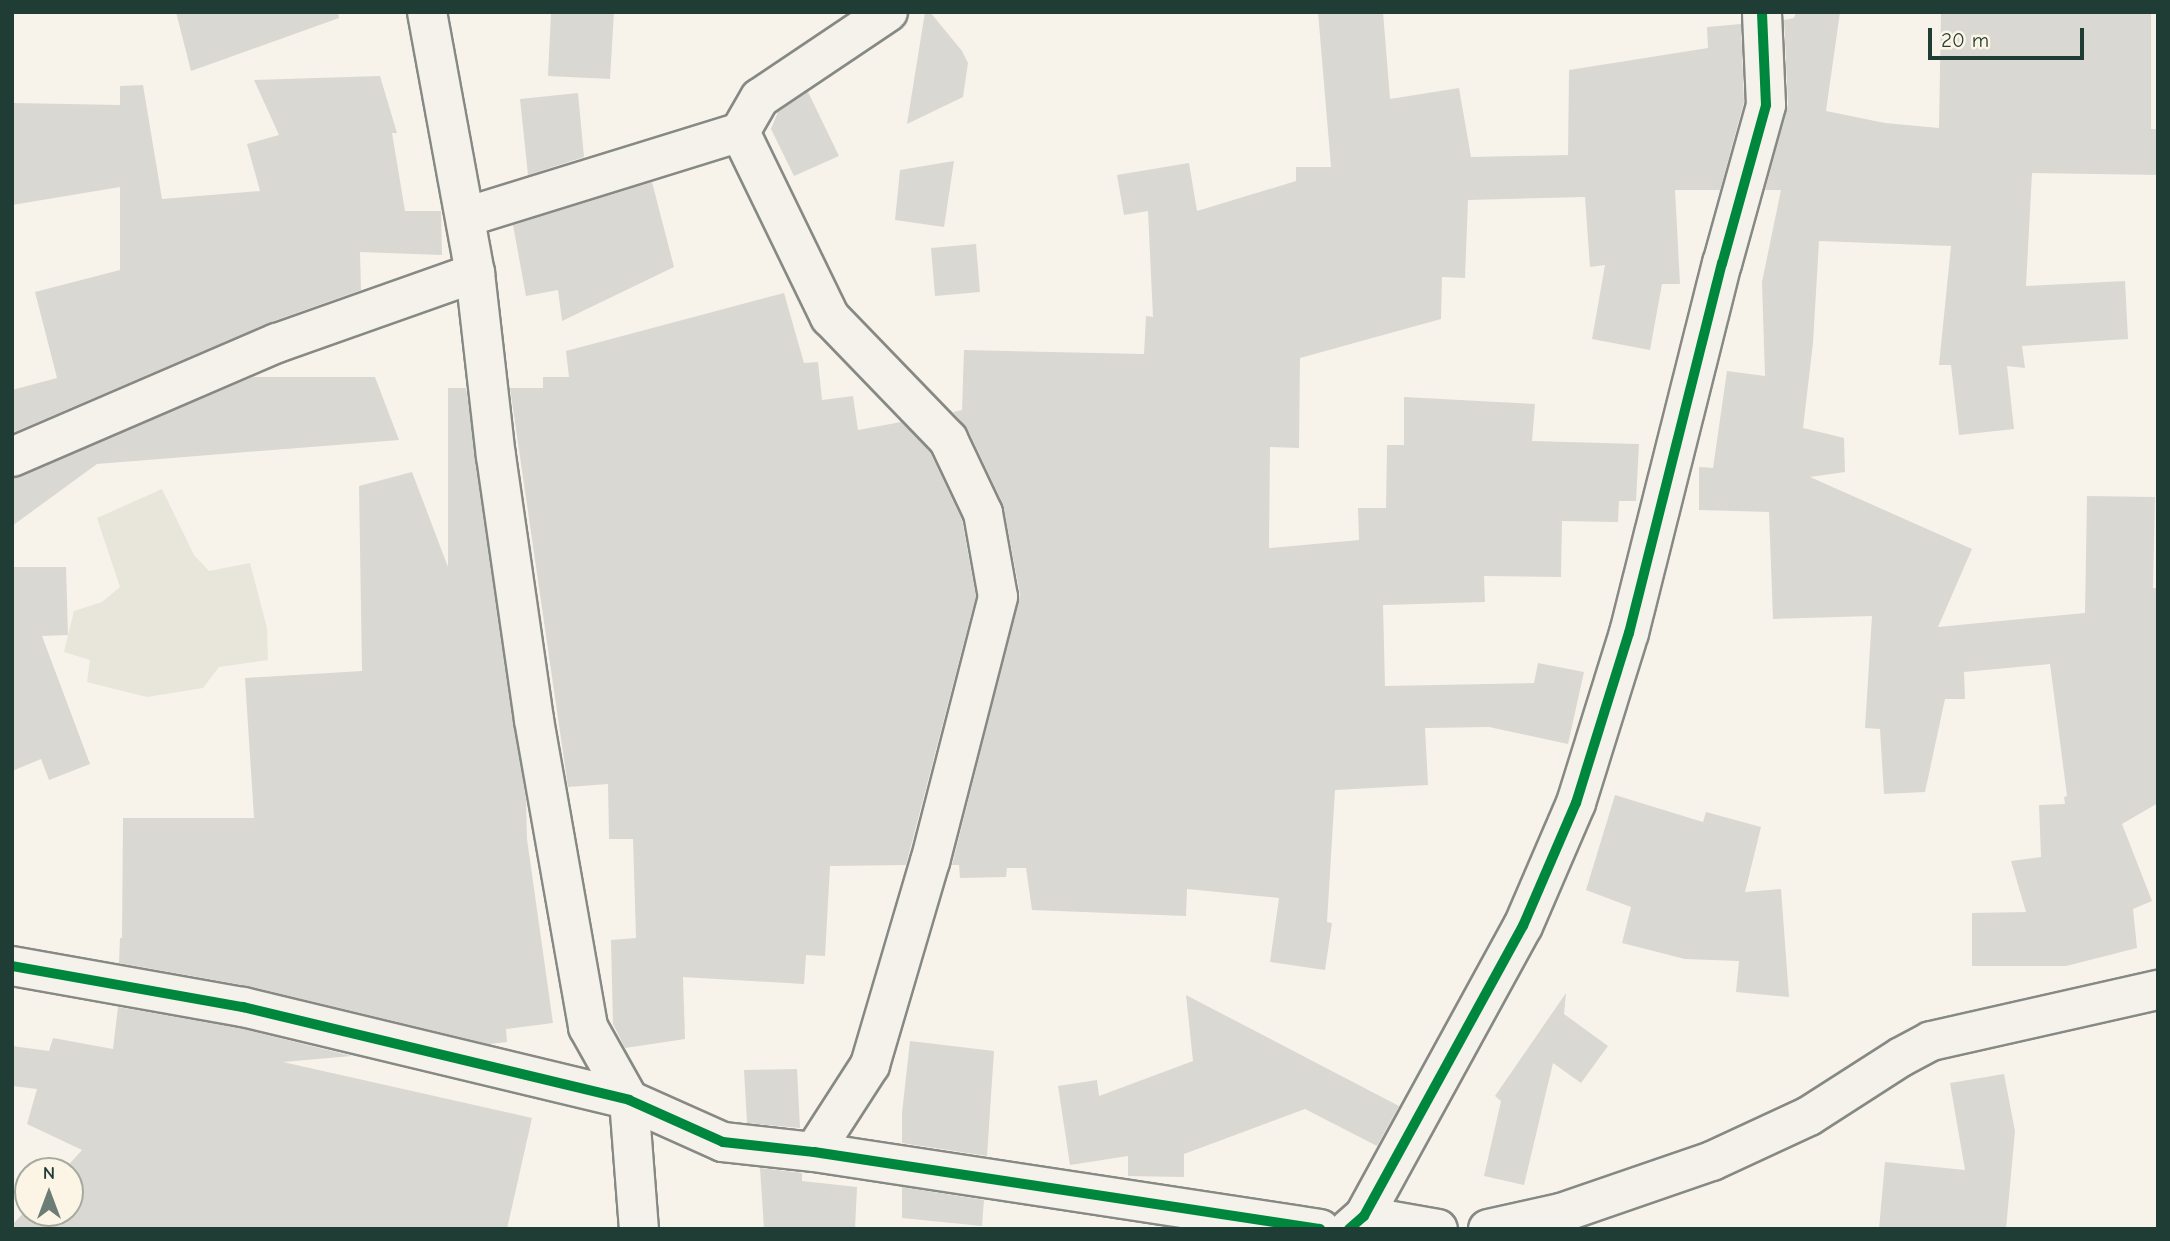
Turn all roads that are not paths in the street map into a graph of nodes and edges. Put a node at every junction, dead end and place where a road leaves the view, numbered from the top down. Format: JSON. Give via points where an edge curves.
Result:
{"nodes":[{"id":1,"x":427,"y":12,"type":"edge"},
{"id":2,"x":888,"y":12,"type":"edge"},
{"id":3,"x":1762,"y":12,"type":"edge"},
{"id":4,"x":740,"y":132,"type":"junction"},
{"id":5,"x":466,"y":217,"type":"junction"},
{"id":6,"x":475,"y":273,"type":"junction"},
{"id":7,"x":12,"y":457,"type":"edge"},
{"id":8,"x":12,"y":966,"type":"edge"},
{"id":9,"x":2158,"y":990,"type":"edge"},
{"id":10,"x":629,"y":1100,"type":"junction"},
{"id":11,"x":814,"y":1152,"type":"junction"},
{"id":12,"x":1356,"y":1222,"type":"edge"},
{"id":13,"x":639,"y":1229,"type":"edge"},
{"id":14,"x":1320,"y":1229,"type":"edge"},
{"id":15,"x":1438,"y":1229,"type":"edge"},
{"id":16,"x":1488,"y":1229,"type":"edge"}],
"edges":[{"from":1,"to":5,"type":"street"},
{"from":2,"to":4,"type":"street","via":[[760,98]]},
{"from":3,"to":12,"type":"street","via":[[1766,105],[1629,633],[1576,803],[1523,926]]},
{"from":4,"to":5,"type":"street"},
{"from":4,"to":11,"type":"street","via":[[830,317],[948,439],[983,513],[999,597],[930,861],[870,1065]]},
{"from":5,"to":6,"type":"street"},
{"from":6,"to":7,"type":"street","via":[[277,343]]},
{"from":6,"to":10,"type":"street","via":[[534,720],[588,1027]]},
{"from":8,"to":10,"type":"street","via":[[243,1007]]},
{"from":9,"to":16,"type":"street","via":[[1931,1041],[1809,1116],[1712,1161],[1561,1213]]},
{"from":10,"to":11,"type":"street","via":[[723,1142]]},
{"from":10,"to":13,"type":"street"},
{"from":11,"to":14,"type":"street"},
{"from":12,"to":15,"type":"street"}]}
